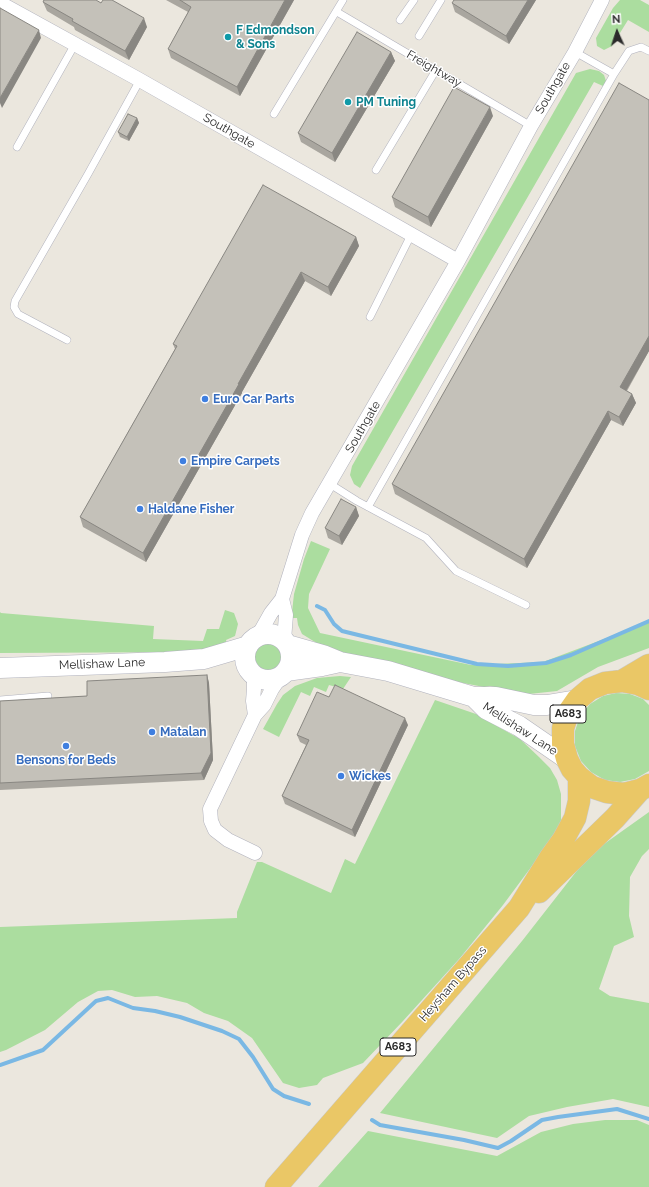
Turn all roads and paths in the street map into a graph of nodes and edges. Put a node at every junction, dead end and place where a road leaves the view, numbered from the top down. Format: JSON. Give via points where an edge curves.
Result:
{"nodes":[{"id":1,"x":343,"y":0,"type":"edge"},
{"id":2,"x":414,"y":0,"type":"edge"},
{"id":3,"x":441,"y":0,"type":"edge"},
{"id":4,"x":602,"y":0,"type":"edge"},
{"id":5,"x":0,"y":3,"type":"edge"},
{"id":6,"x":337,"y":12,"type":"junction"},
{"id":7,"x":400,"y":20,"type":"dead end"},
{"id":8,"x":419,"y":36,"type":"dead end"},
{"id":9,"x":75,"y":44,"type":"junction"},
{"id":10,"x":649,"y":51,"type":"edge"},
{"id":11,"x":575,"y":52,"type":"junction"},
{"id":12,"x":436,"y":70,"type":"junction"},
{"id":13,"x":614,"y":74,"type":"junction"},
{"id":14,"x":140,"y":80,"type":"junction"},
{"id":15,"x":274,"y":114,"type":"dead end"},
{"id":16,"x":531,"y":126,"type":"junction"},
{"id":17,"x":17,"y":147,"type":"dead end"},
{"id":18,"x":376,"y":170,"type":"dead end"},
{"id":19,"x":411,"y":235,"type":"junction"},
{"id":20,"x":458,"y":261,"type":"junction"},
{"id":21,"x":370,"y":317,"type":"dead end"},
{"id":22,"x":66,"y":340,"type":"dead end"},
{"id":23,"x":330,"y":484,"type":"junction"},
{"id":24,"x":368,"y":507,"type":"junction"},
{"id":25,"x":282,"y":599,"type":"junction"},
{"id":26,"x":526,"y":605,"type":"dead end"},
{"id":27,"x":253,"y":641,"type":"junction"},
{"id":28,"x":286,"y":643,"type":"junction"},
{"id":29,"x":204,"y":660,"type":"junction"},
{"id":30,"x":340,"y":662,"type":"junction"},
{"id":31,"x":649,"y":666,"type":"edge"},
{"id":32,"x":0,"y":668,"type":"edge"},
{"id":33,"x":251,"y":672,"type":"junction"},
{"id":34,"x":283,"y":674,"type":"junction"},
{"id":35,"x":622,"y":681,"type":"junction"},
{"id":36,"x":649,"y":690,"type":"edge"},
{"id":37,"x":48,"y":696,"type":"dead end"},
{"id":38,"x":474,"y":697,"type":"junction"},
{"id":39,"x":0,"y":700,"type":"edge"},
{"id":40,"x":577,"y":700,"type":"junction"},
{"id":41,"x":255,"y":715,"type":"junction"},
{"id":42,"x":573,"y":768,"type":"junction"},
{"id":43,"x":644,"y":788,"type":"edge"},
{"id":44,"x":255,"y":853,"type":"dead end"},
{"id":45,"x":519,"y":908,"type":"junction"},
{"id":46,"x":276,"y":1187,"type":"edge"}],
"edges":[{"from":1,"to":6,"type":"lane"},
{"from":2,"to":7,"type":"lane"},
{"from":3,"to":8,"type":"lane"},
{"from":4,"to":11,"type":"street","name":"Southgate"},
{"from":5,"to":9,"type":"street","name":"Southgate"},
{"from":6,"to":12,"type":"lane","name":"Freightway"},
{"from":6,"to":15,"type":"lane"},
{"from":9,"to":14,"type":"street","name":"Southgate"},
{"from":9,"to":17,"type":"lane"},
{"from":10,"to":13,"type":"lane","via":[[641,47],[629,51]]},
{"from":11,"to":13,"type":"lane"},
{"from":11,"to":16,"type":"street","name":"Southgate"},
{"from":12,"to":16,"type":"lane","name":"Freightway"},
{"from":12,"to":18,"type":"lane"},
{"from":13,"to":24,"type":"lane"},
{"from":14,"to":19,"type":"street","name":"Southgate"},
{"from":14,"to":22,"type":"lane","via":[[15,301],[14,307],[18,314]]},
{"from":16,"to":20,"type":"street","name":"Southgate"},
{"from":19,"to":20,"type":"street","name":"Southgate"},
{"from":19,"to":21,"type":"lane"},
{"from":20,"to":23,"type":"street","name":"Southgate"},
{"from":23,"to":24,"type":"lane"},
{"from":23,"to":25,"type":"street","name":"Southgate","via":[[302,535]]},
{"from":24,"to":26,"type":"lane","via":[[426,538],[456,571]]},
{"from":25,"to":27,"type":"street","name":"Southgate"},
{"from":25,"to":28,"type":"street","name":"Southgate","via":[[286,615]]},
{"from":27,"to":28,"type":"main road","via":[[265,634],[273,634]]},
{"from":27,"to":29,"type":"main road","name":"Mellishaw Lane"},
{"from":27,"to":33,"type":"main road","via":[[245,657]]},
{"from":28,"to":30,"type":"main road","name":"Mellishaw Lane"},
{"from":28,"to":34,"type":"main road","via":[[291,658],[290,665]]},
{"from":29,"to":32,"type":"main road","name":"Mellishaw Lane"},
{"from":29,"to":33,"type":"main road","name":"Mellishaw Lane"},
{"from":30,"to":34,"type":"main road","name":"Mellishaw Lane"},
{"from":30,"to":38,"type":"main road","name":"Mellishaw Lane","via":[[388,671]]},
{"from":31,"to":35,"type":"highway","number":"A683"},
{"from":33,"to":34,"type":"main road","via":[[267,680]]},
{"from":33,"to":41,"type":"street"},
{"from":34,"to":41,"type":"street"},
{"from":35,"to":36,"type":"highway","number":"A683","via":[[638,684]]},
{"from":35,"to":40,"type":"highway","number":"A683","via":[[605,683],[590,689]]},
{"from":37,"to":39,"type":"lane"},
{"from":38,"to":40,"type":"main road","name":"Mellishaw Lane","via":[[496,697],[534,705]]},
{"from":38,"to":42,"type":"main road","name":"Mellishaw Lane","via":[[486,709],[520,726]]},
{"from":40,"to":42,"type":"highway","number":"A683","via":[[568,713],[563,744]]},
{"from":41,"to":44,"type":"street","via":[[210,809],[215,830],[228,840]]},
{"from":42,"to":43,"type":"highway","number":"A683","via":[[592,787],[607,792],[624,794]]},
{"from":42,"to":45,"type":"highway","name":"Heysham Bypass","number":"A683","via":[[579,801],[575,818]]},
{"from":43,"to":45,"type":"highway","name":"Heysham Bypass","number":"A683","via":[[543,889]]},
{"from":45,"to":46,"type":"highway","name":"Heysham Bypass","number":"A683"}]}
